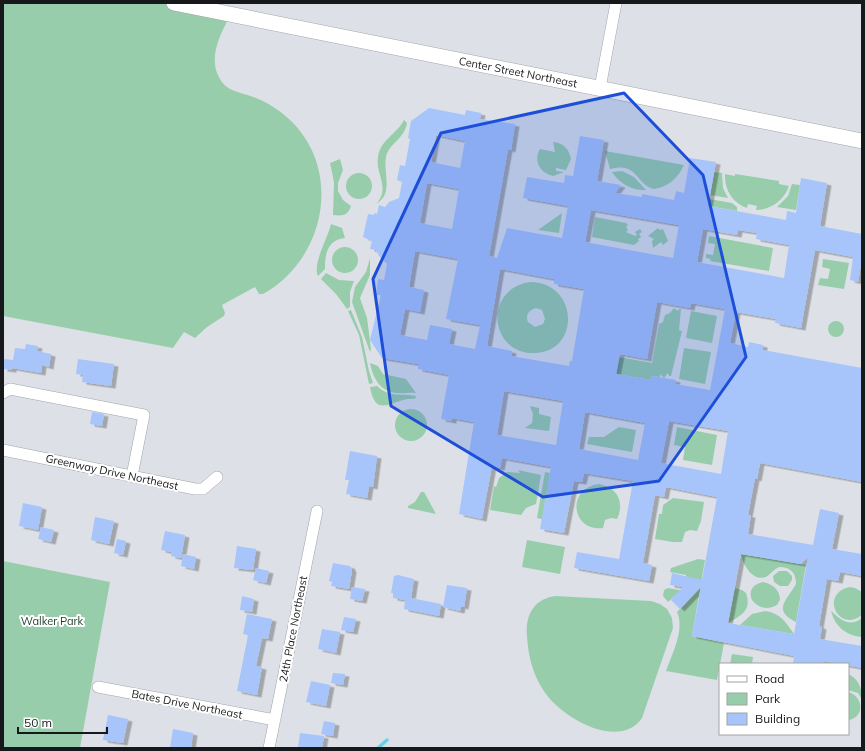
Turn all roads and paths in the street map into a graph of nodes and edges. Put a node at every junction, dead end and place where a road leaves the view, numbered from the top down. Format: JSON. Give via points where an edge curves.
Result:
{"nodes":[{"id":1,"x":174,"y":3,"type":"edge"},
{"id":2,"x":616,"y":3,"type":"edge"},
{"id":3,"x":232,"y":8,"type":"edge"},
{"id":4,"x":600,"y":88,"type":"junction"},
{"id":5,"x":862,"y":141,"type":"edge"},
{"id":6,"x":3,"y":393,"type":"edge"},
{"id":7,"x":3,"y":450,"type":"edge"},
{"id":8,"x":132,"y":476,"type":"junction"},
{"id":9,"x":217,"y":477,"type":"dead end"},
{"id":10,"x":317,"y":511,"type":"dead end"},
{"id":11,"x":98,"y":687,"type":"dead end"},
{"id":12,"x":275,"y":720,"type":"junction"},
{"id":13,"x":270,"y":748,"type":"edge"}],
"edges":[{"from":1,"to":3,"type":"main road","name":"Center Street Northeast"},
{"from":2,"to":4,"type":"street"},
{"from":3,"to":4,"type":"main road","name":"Center Street Northeast"},
{"from":4,"to":5,"type":"main road","name":"Center Street Northeast"},
{"from":6,"to":8,"type":"street","via":[[10,389],[144,415]]},
{"from":7,"to":8,"type":"street","name":"Greenway Drive Northeast"},
{"from":8,"to":9,"type":"street","name":"Greenway Drive Northeast","via":[[195,489],[203,489]]},
{"from":10,"to":12,"type":"street","name":"24th Place Northeast"},
{"from":11,"to":12,"type":"street","name":"Bates Drive Northeast"},
{"from":12,"to":13,"type":"street","name":"24th Place Northeast"}]}
